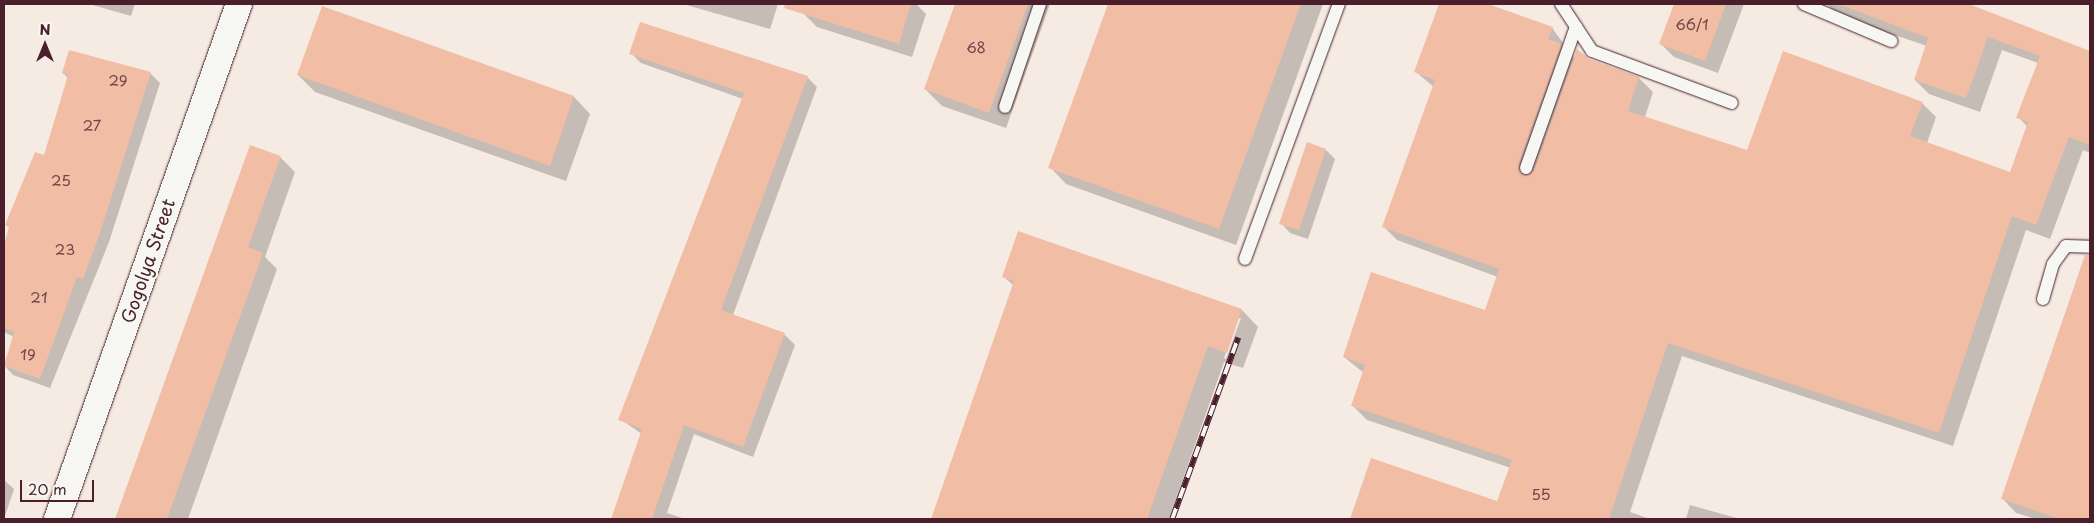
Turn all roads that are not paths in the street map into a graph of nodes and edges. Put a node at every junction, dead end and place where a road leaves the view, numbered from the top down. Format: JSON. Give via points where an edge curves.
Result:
{"nodes":[{"id":1,"x":239,"y":4,"type":"edge"},
{"id":2,"x":1040,"y":4,"type":"edge"},
{"id":3,"x":1339,"y":4,"type":"edge"},
{"id":4,"x":1561,"y":4,"type":"edge"},
{"id":5,"x":1804,"y":4,"type":"edge"},
{"id":6,"x":1576,"y":28,"type":"junction"},
{"id":7,"x":1891,"y":41,"type":"dead end"},
{"id":8,"x":1732,"y":103,"type":"dead end"},
{"id":9,"x":1004,"y":107,"type":"dead end"},
{"id":10,"x":1526,"y":168,"type":"dead end"},
{"id":11,"x":2090,"y":247,"type":"edge"},
{"id":12,"x":1245,"y":258,"type":"dead end"},
{"id":13,"x":2042,"y":299,"type":"dead end"},
{"id":14,"x":56,"y":519,"type":"edge"}],
"edges":[{"from":1,"to":14,"type":"street","name":"Gogolya Street"},
{"from":2,"to":9,"type":"lane"},
{"from":3,"to":12,"type":"lane"},
{"from":4,"to":6,"type":"lane"},
{"from":5,"to":7,"type":"lane"},
{"from":6,"to":8,"type":"lane","via":[[1592,51]]},
{"from":6,"to":10,"type":"lane"},
{"from":11,"to":13,"type":"lane","via":[[2066,246],[2053,264]]}]}
